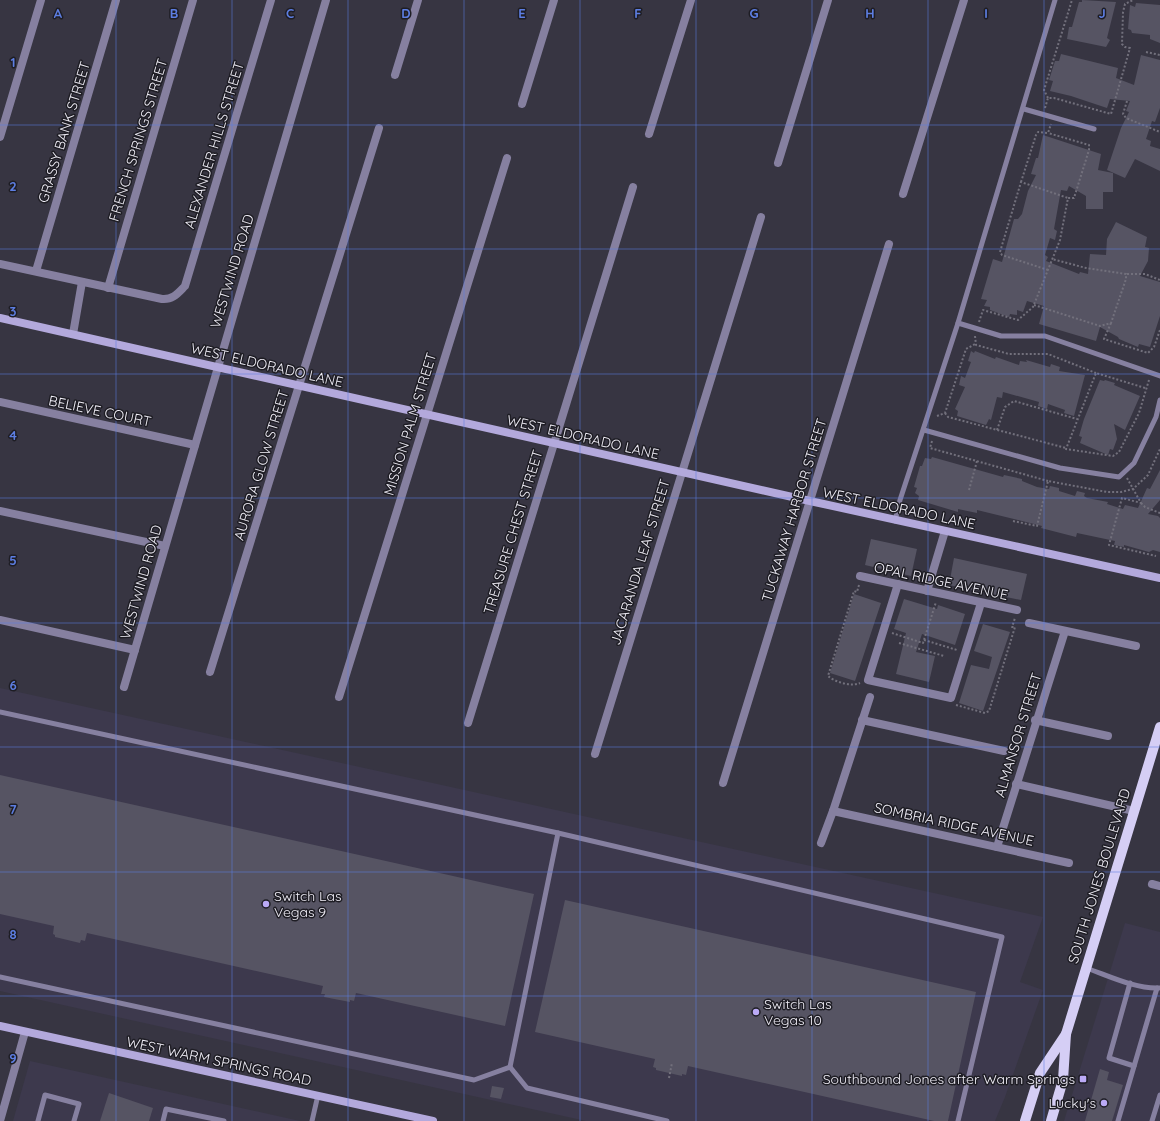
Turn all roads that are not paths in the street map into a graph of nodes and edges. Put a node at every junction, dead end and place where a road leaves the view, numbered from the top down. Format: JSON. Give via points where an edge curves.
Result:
{"nodes":[{"id":1,"x":40,"y":0,"type":"edge"},
{"id":2,"x":116,"y":0,"type":"edge"},
{"id":3,"x":193,"y":0,"type":"edge"},
{"id":4,"x":271,"y":0,"type":"edge"},
{"id":5,"x":326,"y":0,"type":"edge"},
{"id":6,"x":418,"y":0,"type":"edge"},
{"id":7,"x":554,"y":0,"type":"edge"},
{"id":8,"x":691,"y":0,"type":"edge"},
{"id":9,"x":828,"y":0,"type":"edge"},
{"id":10,"x":964,"y":0,"type":"edge"},
{"id":11,"x":1055,"y":0,"type":"edge"},
{"id":12,"x":395,"y":75,"type":"dead end"},
{"id":13,"x":522,"y":104,"type":"dead end"},
{"id":14,"x":1024,"y":109,"type":"junction"},
{"id":15,"x":379,"y":128,"type":"dead end"},
{"id":16,"x":1094,"y":129,"type":"dead end"},
{"id":17,"x":649,"y":134,"type":"dead end"},
{"id":18,"x":0,"y":137,"type":"edge"},
{"id":19,"x":507,"y":158,"type":"dead end"},
{"id":20,"x":778,"y":163,"type":"dead end"},
{"id":21,"x":633,"y":188,"type":"dead end"},
{"id":22,"x":903,"y":194,"type":"dead end"},
{"id":23,"x":761,"y":217,"type":"dead end"},
{"id":24,"x":889,"y":244,"type":"dead end"},
{"id":25,"x":0,"y":264,"type":"edge"},
{"id":26,"x":36,"y":271,"type":"junction"},
{"id":27,"x":82,"y":282,"type":"junction"},
{"id":28,"x":108,"y":288,"type":"junction"},
{"id":29,"x":0,"y":318,"type":"edge"},
{"id":30,"x":958,"y":323,"type":"junction"},
{"id":31,"x":73,"y":334,"type":"junction"},
{"id":32,"x":217,"y":367,"type":"junction"},
{"id":33,"x":1160,"y":376,"type":"edge"},
{"id":34,"x":300,"y":386,"type":"junction"},
{"id":35,"x":1160,"y":400,"type":"edge"},
{"id":36,"x":0,"y":402,"type":"edge"},
{"id":37,"x":427,"y":415,"type":"junction"},
{"id":38,"x":924,"y":430,"type":"junction"},
{"id":39,"x":554,"y":444,"type":"junction"},
{"id":40,"x":195,"y":445,"type":"junction"},
{"id":41,"x":682,"y":472,"type":"junction"},
{"id":42,"x":810,"y":502,"type":"junction"},
{"id":43,"x":0,"y":511,"type":"edge"},
{"id":44,"x":895,"y":520,"type":"junction"},
{"id":45,"x":945,"y":531,"type":"junction"},
{"id":46,"x":165,"y":546,"type":"junction"},
{"id":47,"x":860,"y":576,"type":"road end"},
{"id":48,"x":1160,"y":578,"type":"edge"},
{"id":49,"x":898,"y":584,"type":"junction"},
{"id":50,"x":927,"y":591,"type":"junction"},
{"id":51,"x":981,"y":602,"type":"junction"},
{"id":52,"x":1016,"y":610,"type":"road end"},
{"id":53,"x":0,"y":620,"type":"edge"},
{"id":54,"x":1029,"y":623,"type":"dead end"},
{"id":55,"x":1065,"y":631,"type":"junction"},
{"id":56,"x":1136,"y":646,"type":"dead end"},
{"id":57,"x":135,"y":650,"type":"junction"},
{"id":58,"x":210,"y":672,"type":"dead end"},
{"id":59,"x":124,"y":687,"type":"dead end"},
{"id":60,"x":339,"y":697,"type":"dead end"},
{"id":61,"x":870,"y":697,"type":"dead end"},
{"id":62,"x":0,"y":712,"type":"edge"},
{"id":63,"x":862,"y":720,"type":"junction"},
{"id":64,"x":1035,"y":720,"type":"junction"},
{"id":65,"x":468,"y":723,"type":"dead end"},
{"id":66,"x":1160,"y":727,"type":"edge"},
{"id":67,"x":1108,"y":736,"type":"dead end"},
{"id":68,"x":1004,"y":751,"type":"dead end"},
{"id":69,"x":595,"y":754,"type":"dead end"},
{"id":70,"x":723,"y":783,"type":"dead end"},
{"id":71,"x":1016,"y":784,"type":"junction"},
{"id":72,"x":833,"y":811,"type":"junction"},
{"id":73,"x":1134,"y":811,"type":"junction"},
{"id":74,"x":558,"y":833,"type":"junction"},
{"id":75,"x":820,"y":843,"type":"dead end"},
{"id":76,"x":997,"y":847,"type":"junction"},
{"id":77,"x":1070,"y":863,"type":"dead end"},
{"id":78,"x":1086,"y":968,"type":"junction"},
{"id":79,"x":0,"y":977,"type":"edge"},
{"id":80,"x":1130,"y":983,"type":"junction"},
{"id":81,"x":1158,"y":988,"type":"edge"},
{"id":82,"x":0,"y":1026,"type":"edge"},
{"id":83,"x":25,"y":1032,"type":"junction"},
{"id":84,"x":1066,"y":1034,"type":"junction"},
{"id":85,"x":1134,"y":1066,"type":"junction"},
{"id":86,"x":510,"y":1067,"type":"junction"},
{"id":87,"x":318,"y":1095,"type":"junction"},
{"id":88,"x":1160,"y":1095,"type":"edge"},
{"id":89,"x":0,"y":1121,"type":"edge"},
{"id":90,"x":38,"y":1121,"type":"edge"},
{"id":91,"x":74,"y":1121,"type":"edge"},
{"id":92,"x":163,"y":1121,"type":"edge"},
{"id":93,"x":224,"y":1121,"type":"edge"},
{"id":94,"x":312,"y":1121,"type":"edge"},
{"id":95,"x":433,"y":1121,"type":"edge"},
{"id":96,"x":667,"y":1121,"type":"edge"},
{"id":97,"x":958,"y":1121,"type":"edge"},
{"id":98,"x":1025,"y":1121,"type":"edge"},
{"id":99,"x":1051,"y":1121,"type":"edge"},
{"id":100,"x":1118,"y":1121,"type":"edge"},
{"id":101,"x":1152,"y":1121,"type":"edge"}],
"edges":[{"from":1,"to":18,"type":"street"},
{"from":2,"to":26,"type":"street","name":"GRASSY BANK STREET"},
{"from":3,"to":28,"type":"street","name":"FRENCH SPRINGS STREET"},
{"from":4,"to":28,"type":"street","name":"ALEXANDER HILLS STREET","via":[[185,286],[168,300]]},
{"from":5,"to":32,"type":"street","name":"WESTWIND ROAD"},
{"from":6,"to":12,"type":"street"},
{"from":7,"to":13,"type":"street"},
{"from":8,"to":17,"type":"street"},
{"from":9,"to":20,"type":"street"},
{"from":10,"to":22,"type":"street"},
{"from":11,"to":14,"type":"lane"},
{"from":14,"to":16,"type":"lane"},
{"from":14,"to":30,"type":"lane"},
{"from":15,"to":34,"type":"street","name":"AURORA GLOW STREET"},
{"from":19,"to":37,"type":"street","name":"MISSION PALM STREET"},
{"from":21,"to":39,"type":"street","name":"TREASURE CHEST STREET"},
{"from":23,"to":41,"type":"street","name":"JACARANDA LEAF STREET"},
{"from":24,"to":42,"type":"street","name":"TUCKAWAY HARBOR STREET"},
{"from":25,"to":26,"type":"street"},
{"from":26,"to":27,"type":"street"},
{"from":27,"to":28,"type":"street"},
{"from":27,"to":31,"type":"street"},
{"from":29,"to":31,"type":"street","name":"WEST ELDORADO LANE"},
{"from":30,"to":33,"type":"lane","via":[[1002,336],[1045,336]]},
{"from":30,"to":38,"type":"lane"},
{"from":31,"to":32,"type":"street","name":"WEST ELDORADO LANE"},
{"from":32,"to":34,"type":"street","name":"WEST ELDORADO LANE"},
{"from":32,"to":40,"type":"street","name":"WESTWIND ROAD"},
{"from":34,"to":37,"type":"street","name":"WEST ELDORADO LANE"},
{"from":34,"to":58,"type":"street","name":"AURORA GLOW STREET"},
{"from":35,"to":38,"type":"lane","via":[[1156,417],[1134,463],[1119,477],[1060,468]]},
{"from":36,"to":40,"type":"street","name":"BELIEVE COURT"},
{"from":37,"to":39,"type":"street","name":"WEST ELDORADO LANE"},
{"from":37,"to":60,"type":"street","name":"MISSION PALM STREET"},
{"from":38,"to":44,"type":"lane"},
{"from":39,"to":41,"type":"street","name":"WEST ELDORADO LANE"},
{"from":39,"to":65,"type":"street","name":"TREASURE CHEST STREET"},
{"from":40,"to":46,"type":"street","name":"WESTWIND ROAD"},
{"from":41,"to":42,"type":"street","name":"WEST ELDORADO LANE"},
{"from":41,"to":69,"type":"street","name":"JACARANDA LEAF STREET"},
{"from":42,"to":44,"type":"street","name":"WEST ELDORADO LANE"},
{"from":42,"to":70,"type":"street","name":"TUCKAWAY HARBOR STREET"},
{"from":43,"to":46,"type":"street"},
{"from":44,"to":45,"type":"street","name":"WEST ELDORADO LANE"},
{"from":45,"to":48,"type":"street","name":"WEST ELDORADO LANE"},
{"from":45,"to":50,"type":"street"},
{"from":46,"to":57,"type":"street","name":"WESTWIND ROAD"},
{"from":47,"to":49,"type":"street","name":"OPAL RIDGE AVENUE"},
{"from":49,"to":50,"type":"street","name":"OPAL RIDGE AVENUE"},
{"from":49,"to":51,"type":"street","via":[[868,680],[951,698]]},
{"from":50,"to":51,"type":"street","name":"OPAL RIDGE AVENUE"},
{"from":51,"to":52,"type":"street","name":"OPAL RIDGE AVENUE"},
{"from":53,"to":57,"type":"street"},
{"from":54,"to":55,"type":"street"},
{"from":55,"to":56,"type":"street"},
{"from":55,"to":64,"type":"street","name":"ALMANSOR STREET"},
{"from":57,"to":59,"type":"street","name":"WESTWIND ROAD"},
{"from":61,"to":63,"type":"street"},
{"from":62,"to":74,"type":"lane"},
{"from":63,"to":68,"type":"street"},
{"from":63,"to":72,"type":"street"},
{"from":64,"to":67,"type":"street"},
{"from":64,"to":71,"type":"street","name":"ALMANSOR STREET"},
{"from":66,"to":73,"type":"main road","name":"SOUTH JONES BOULEVARD"},
{"from":71,"to":73,"type":"street"},
{"from":71,"to":76,"type":"street","name":"ALMANSOR STREET"},
{"from":72,"to":75,"type":"street"},
{"from":72,"to":76,"type":"street","name":"SOMBRIA RIDGE AVENUE"},
{"from":73,"to":78,"type":"main road","name":"SOUTH JONES BOULEVARD"},
{"from":74,"to":86,"type":"lane"},
{"from":74,"to":97,"type":"lane","via":[[1002,937]]},
{"from":76,"to":77,"type":"street","name":"SOMBRIA RIDGE AVENUE"},
{"from":78,"to":80,"type":"lane"},
{"from":78,"to":84,"type":"main road","name":"SOUTH JONES BOULEVARD"},
{"from":79,"to":86,"type":"lane","via":[[474,1080]]},
{"from":80,"to":81,"type":"lane"},
{"from":80,"to":85,"type":"lane","via":[[1109,1058]]},
{"from":81,"to":85,"type":"lane"},
{"from":82,"to":83,"type":"street","name":"WEST WARM SPRINGS ROAD"},
{"from":83,"to":87,"type":"street","name":"WEST WARM SPRINGS ROAD"},
{"from":83,"to":89,"type":"street"},
{"from":84,"to":98,"type":"main road","name":"SOUTH JONES BOULEVARD","via":[[1040,1073]]},
{"from":84,"to":99,"type":"main road","name":"SOUTH JONES BOULEVARD","via":[[1063,1080]]},
{"from":85,"to":100,"type":"lane"},
{"from":86,"to":96,"type":"lane","via":[[527,1088]]},
{"from":87,"to":94,"type":"lane"},
{"from":87,"to":95,"type":"street","name":"WEST WARM SPRINGS ROAD"},
{"from":88,"to":101,"type":"lane"},
{"from":90,"to":91,"type":"lane","via":[[45,1095],[79,1104]]},
{"from":92,"to":93,"type":"lane","via":[[166,1109]]}]}
